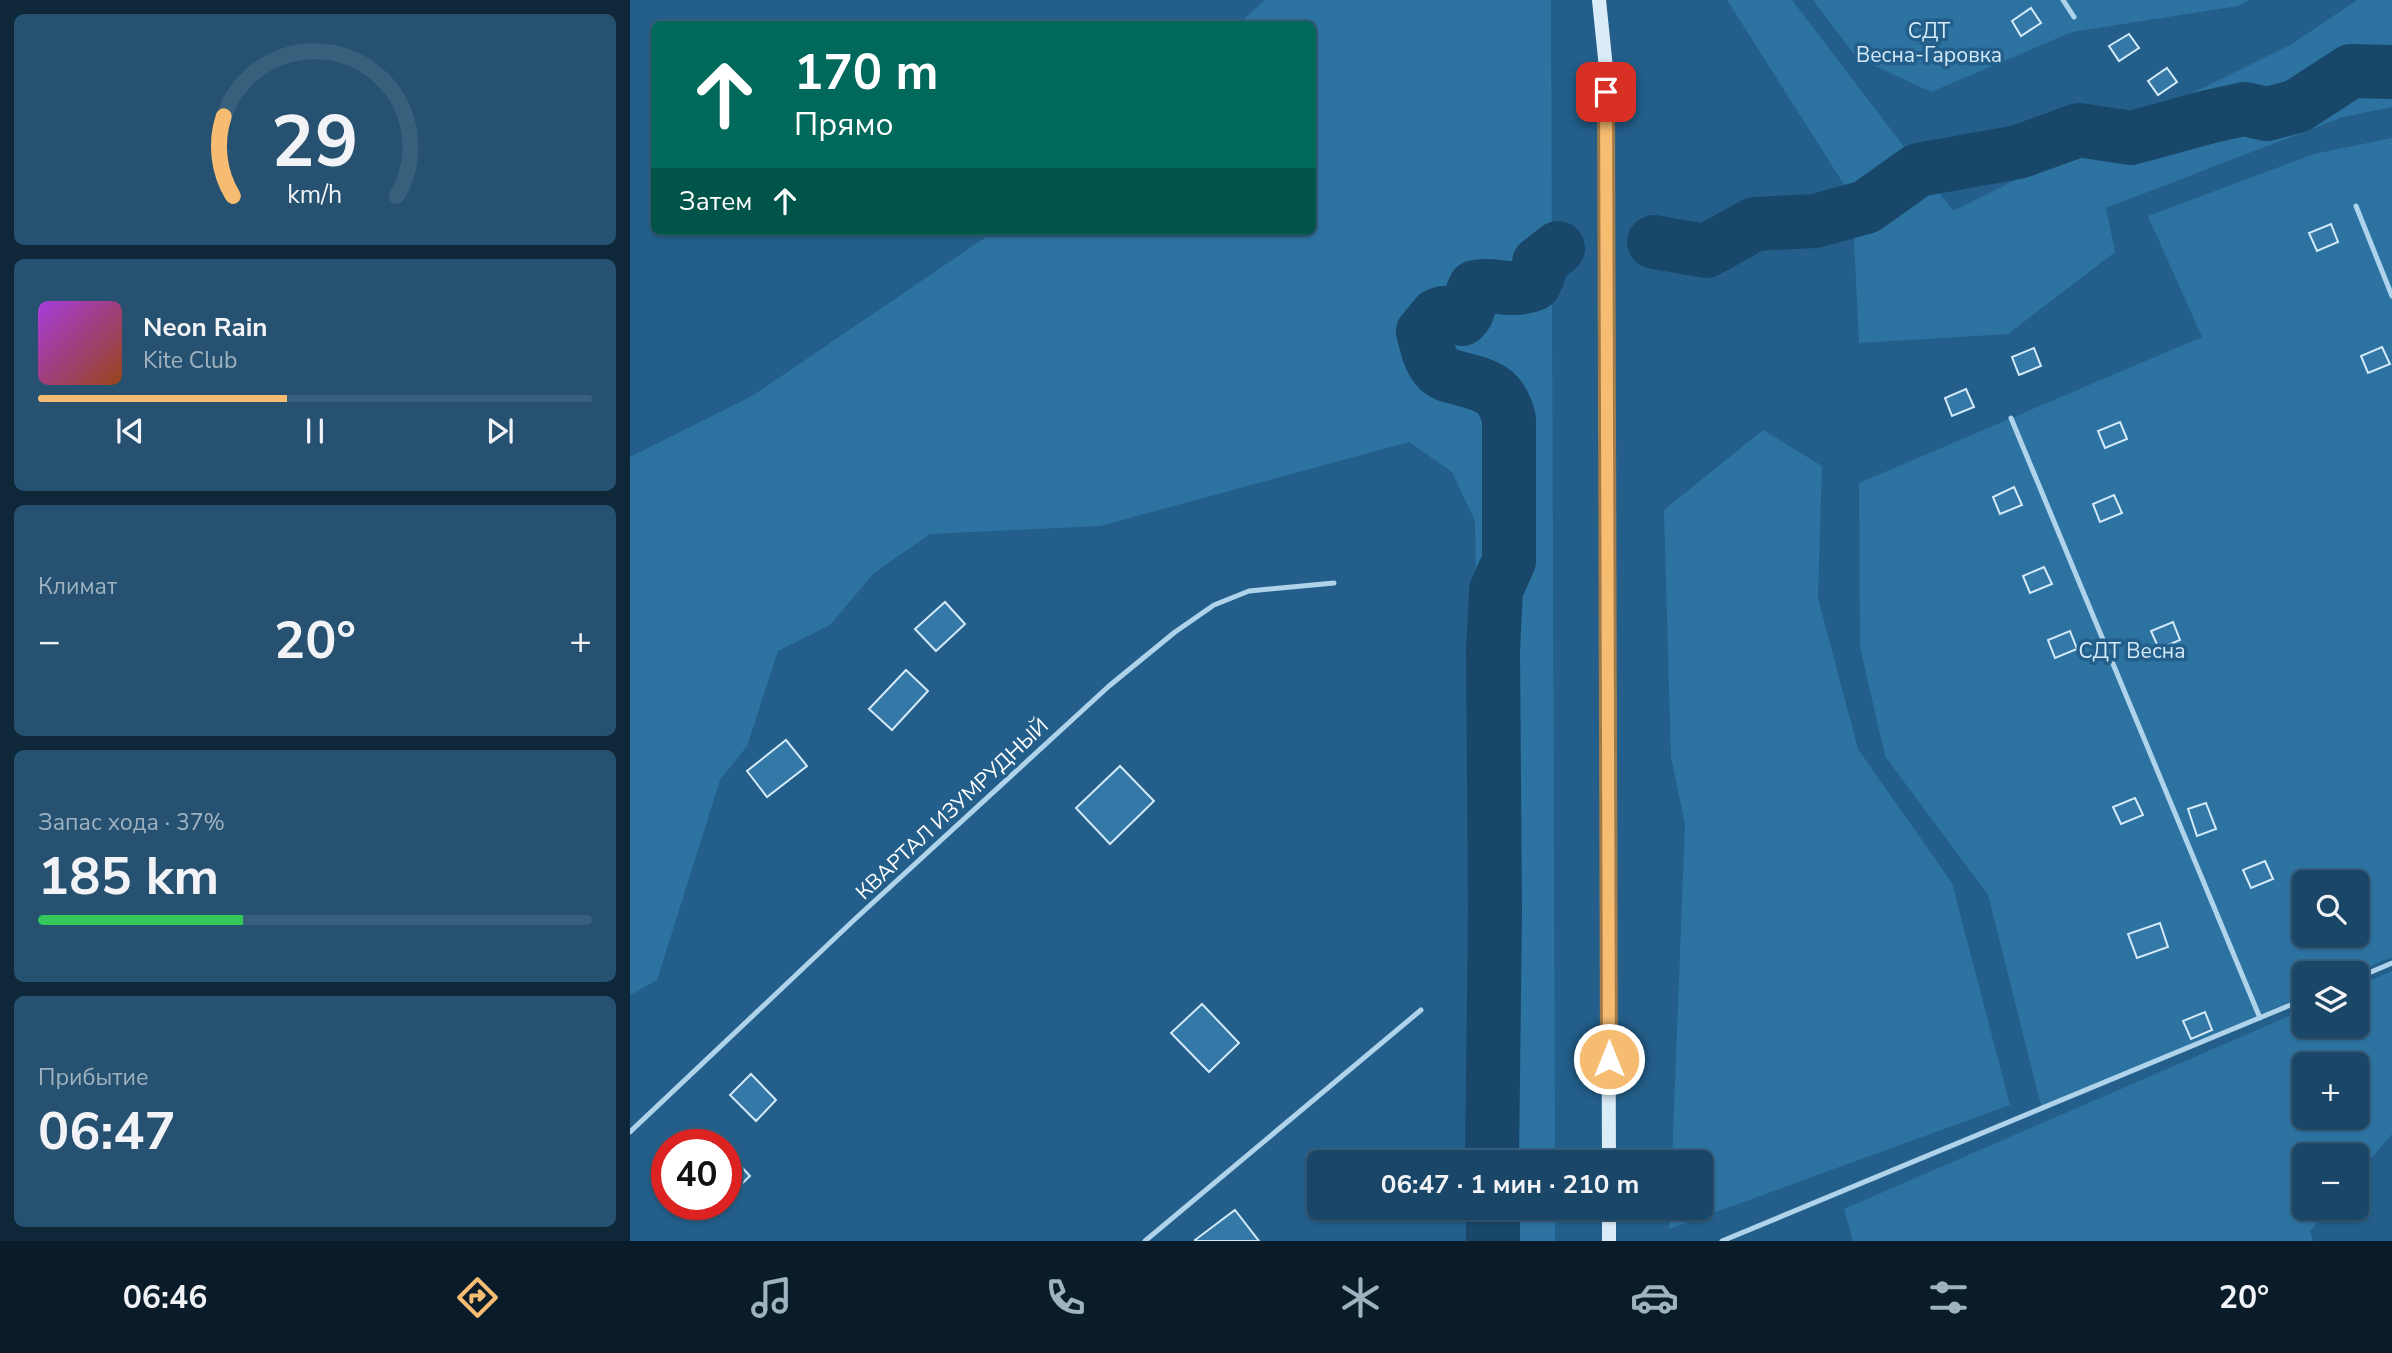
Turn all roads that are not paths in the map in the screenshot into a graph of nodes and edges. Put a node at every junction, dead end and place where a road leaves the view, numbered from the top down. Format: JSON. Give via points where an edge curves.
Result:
{"nodes":[{"id":1,"x":1599,"y":0,"type":"edge"},
{"id":2,"x":2063,"y":0,"type":"edge"},
{"id":3,"x":2074,"y":17,"type":"dead end"},
{"id":4,"x":1606,"y":188,"type":"joint"},
{"id":5,"x":2356,"y":206,"type":"dead end"},
{"id":6,"x":1606,"y":295,"type":"joint"},
{"id":7,"x":2392,"y":296,"type":"edge"},
{"id":8,"x":2011,"y":418,"type":"dead end"},
{"id":9,"x":1334,"y":583,"type":"dead end"},
{"id":10,"x":2392,"y":963,"type":"edge"},
{"id":11,"x":2369,"y":973,"type":"edge"},
{"id":12,"x":2292,"y":1004,"type":"edge"},
{"id":13,"x":1421,"y":1010,"type":"dead end"},
{"id":14,"x":2260,"y":1018,"type":"junction"},
{"id":15,"x":630,"y":1132,"type":"edge"},
{"id":16,"x":1609,"y":1150,"type":"edge"},
{"id":17,"x":1609,"y":1220,"type":"edge"},
{"id":18,"x":1145,"y":1241,"type":"edge"},
{"id":19,"x":1609,"y":1241,"type":"edge"},
{"id":20,"x":1722,"y":1241,"type":"edge"}],
"edges":[{"from":1,"to":4,"type":"street"},
{"from":2,"to":3,"type":"lane"},
{"from":4,"to":6,"type":"street"},
{"from":5,"to":7,"type":"lane"},
{"from":6,"to":16,"type":"street"},
{"from":8,"to":14,"type":"lane"},
{"from":9,"to":15,"type":"lane","name":"КВАРТАЛ ИЗУМРУДНЫЙ","via":[[1249,591],[1214,605],[1174,632],[854,920]]},
{"from":10,"to":11,"type":"lane"},
{"from":12,"to":14,"type":"lane"},
{"from":13,"to":18,"type":"lane"},
{"from":14,"to":20,"type":"lane"},
{"from":17,"to":19,"type":"street"}]}
